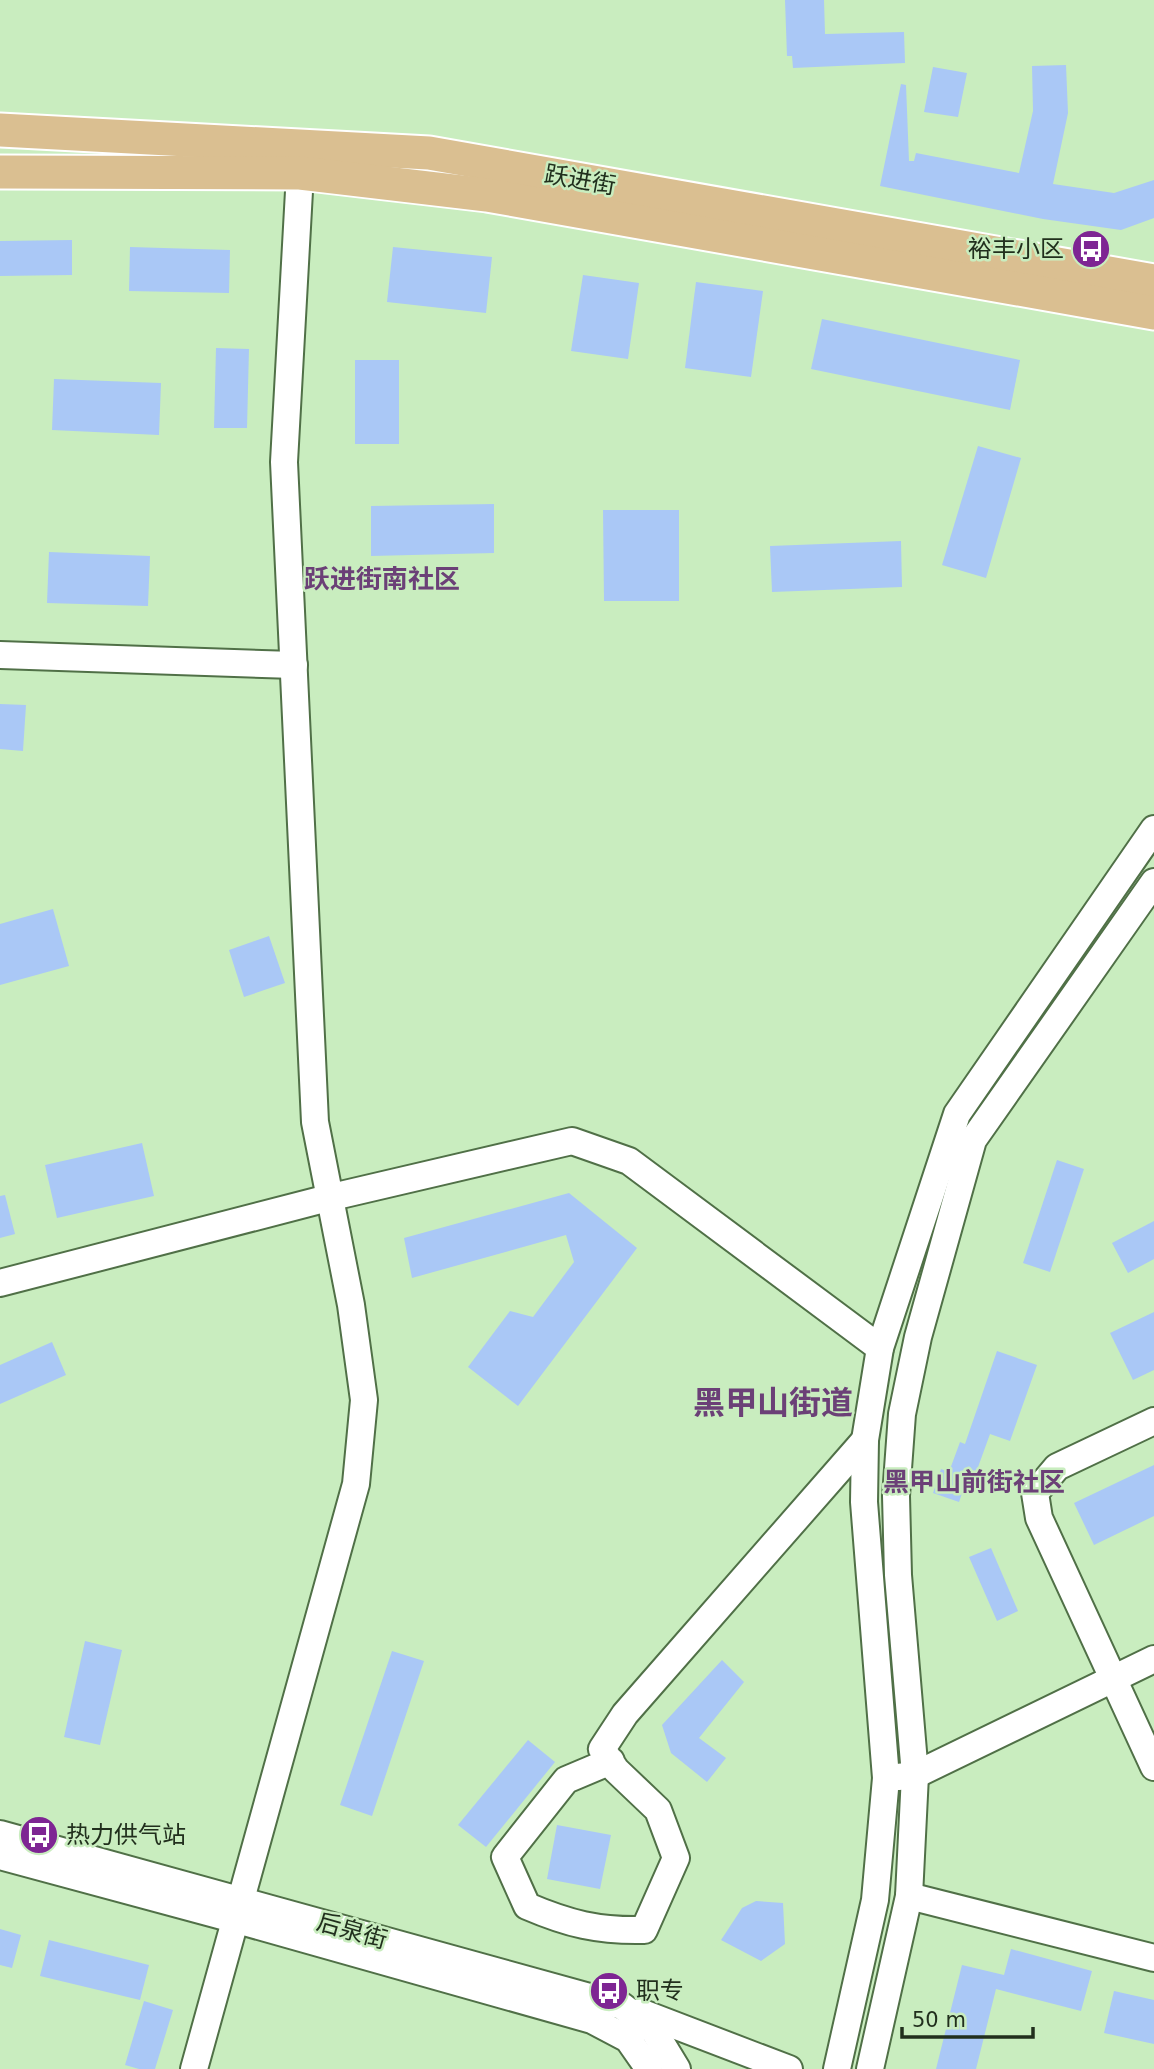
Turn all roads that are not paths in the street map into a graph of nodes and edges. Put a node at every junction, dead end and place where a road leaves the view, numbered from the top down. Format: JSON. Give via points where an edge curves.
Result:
{"nodes":[{"id":1,"x":0,"y":130,"type":"edge"},
{"id":2,"x":173,"y":139,"type":"junction"},
{"id":3,"x":301,"y":160,"type":"junction"},
{"id":4,"x":0,"y":172,"type":"edge"},
{"id":5,"x":168,"y":173,"type":"junction"},
{"id":6,"x":1154,"y":281,"type":"edge"},
{"id":7,"x":1154,"y":313,"type":"edge"},
{"id":8,"x":0,"y":655,"type":"edge"},
{"id":9,"x":294,"y":665,"type":"junction"},
{"id":10,"x":1154,"y":829,"type":"edge"},
{"id":11,"x":1154,"y":882,"type":"edge"},
{"id":12,"x":332,"y":1197,"type":"junction"},
{"id":13,"x":0,"y":1283,"type":"edge"},
{"id":14,"x":880,"y":1348,"type":"junction"},
{"id":15,"x":1154,"y":1421,"type":"edge"},
{"id":16,"x":865,"y":1440,"type":"junction"},
{"id":17,"x":1154,"y":1659,"type":"edge"},
{"id":18,"x":1114,"y":1679,"type":"junction"},
{"id":19,"x":611,"y":1761,"type":"junction"},
{"id":20,"x":1154,"y":1767,"type":"edge"},
{"id":21,"x":915,"y":1775,"type":"junction"},
{"id":22,"x":886,"y":1778,"type":"junction"},
{"id":23,"x":0,"y":1834,"type":"edge"},
{"id":24,"x":0,"y":1856,"type":"edge"},
{"id":25,"x":909,"y":1896,"type":"junction"},
{"id":26,"x":240,"y":1910,"type":"junction"},
{"id":27,"x":1154,"y":1958,"type":"edge"},
{"id":28,"x":622,"y":2006,"type":"junction"},
{"id":29,"x":194,"y":2069,"type":"edge"},
{"id":30,"x":649,"y":2069,"type":"edge"},
{"id":31,"x":677,"y":2069,"type":"edge"},
{"id":32,"x":789,"y":2069,"type":"edge"},
{"id":33,"x":837,"y":2069,"type":"edge"},
{"id":34,"x":870,"y":2069,"type":"edge"}],
"edges":[{"from":1,"to":2,"type":"main road","name":"跃进街"},
{"from":2,"to":3,"type":"main road","name":"跃进街"},
{"from":2,"to":5,"type":"main road","via":[[185,148],[183,164]]},
{"from":3,"to":5,"type":"main road","name":"跃进街"},
{"from":3,"to":6,"type":"main road","name":"跃进街","via":[[429,153]]},
{"from":3,"to":7,"type":"main road","name":"跃进街"},
{"from":3,"to":9,"type":"street","via":[[284,461]]},
{"from":4,"to":5,"type":"main road","name":"跃进街"},
{"from":8,"to":9,"type":"street"},
{"from":9,"to":12,"type":"street","via":[[315,1122]]},
{"from":10,"to":14,"type":"street","via":[[957,1114]]},
{"from":11,"to":21,"type":"street","via":[[973,1140],[918,1337],[902,1414],[896,1496]]},
{"from":12,"to":13,"type":"street"},
{"from":12,"to":14,"type":"street","via":[[572,1141],[629,1161]]},
{"from":12,"to":26,"type":"street","via":[[364,1400],[356,1484]]},
{"from":14,"to":16,"type":"street"},
{"from":15,"to":18,"type":"street","via":[[1057,1467],[1035,1493],[1039,1517]]},
{"from":16,"to":19,"type":"street","via":[[625,1714],[602,1749]]},
{"from":16,"to":22,"type":"street","via":[[864,1502]]},
{"from":17,"to":18,"type":"street"},
{"from":18,"to":20,"type":"street"},
{"from":18,"to":21,"type":"street"},
{"from":19,"to":19,"type":"street","via":[[658,1810],[676,1858],[644,1930],[611,1931],[559,1920],[527,1906],[505,1857],[566,1780]]},
{"from":21,"to":22,"type":"street"},
{"from":21,"to":25,"type":"street"},
{"from":22,"to":33,"type":"street","via":[[875,1900]]},
{"from":23,"to":26,"type":"street","name":"后泉街"},
{"from":24,"to":26,"type":"street","name":"后泉街"},
{"from":25,"to":27,"type":"street"},
{"from":25,"to":34,"type":"street"},
{"from":26,"to":28,"type":"street","name":"后泉街"},
{"from":26,"to":29,"type":"street"},
{"from":26,"to":30,"type":"street","name":"后泉街","via":[[592,2020],[628,2039]]},
{"from":28,"to":31,"type":"street","name":"后泉街","via":[[654,2031]]},
{"from":28,"to":32,"type":"street"}]}
